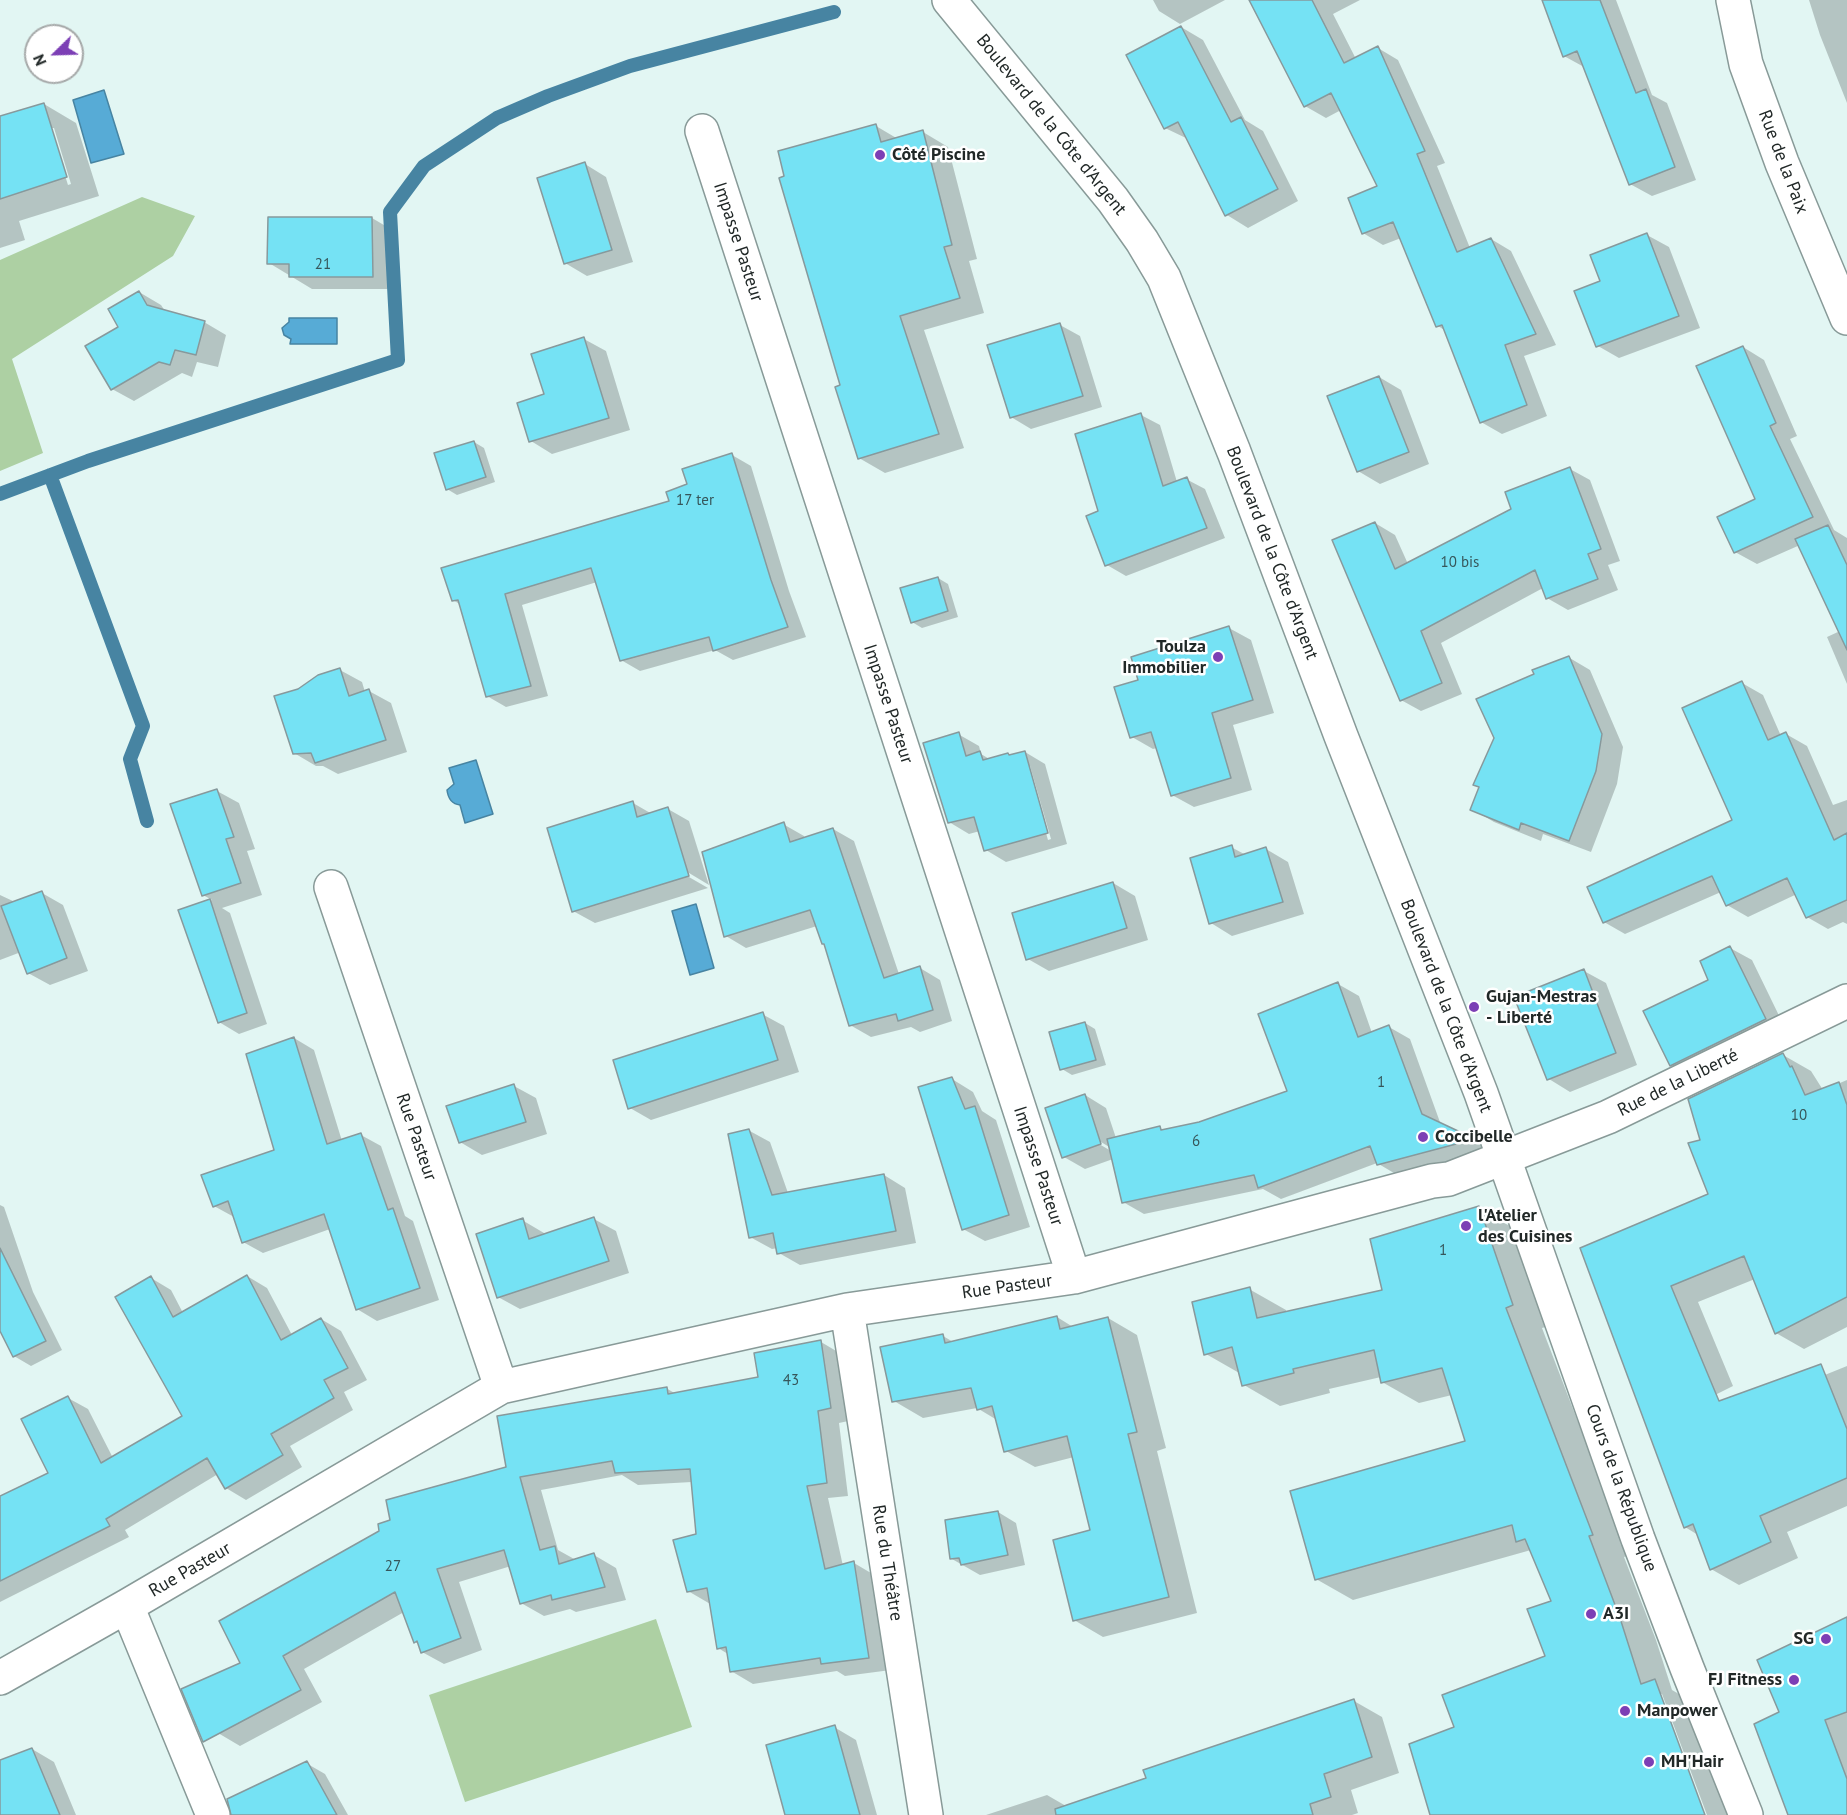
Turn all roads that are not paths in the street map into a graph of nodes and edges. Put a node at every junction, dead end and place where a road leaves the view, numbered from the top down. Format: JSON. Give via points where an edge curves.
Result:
{"nodes":[{"id":1,"x":950,"y":0,"type":"edge"},
{"id":2,"x":1732,"y":0,"type":"edge"},
{"id":3,"x":702,"y":131,"type":"dead end"},
{"id":4,"x":1847,"y":318,"type":"edge"},
{"id":5,"x":331,"y":887,"type":"dead end"},
{"id":6,"x":1847,"y":1001,"type":"edge"},
{"id":7,"x":1505,"y":1156,"type":"junction"},
{"id":8,"x":1074,"y":1277,"type":"junction"},
{"id":9,"x":847,"y":1310,"type":"junction"},
{"id":10,"x":501,"y":1387,"type":"junction"},
{"id":11,"x":127,"y":1606,"type":"junction"},
{"id":12,"x":0,"y":1678,"type":"edge"},
{"id":13,"x":213,"y":1815,"type":"edge"},
{"id":14,"x":926,"y":1815,"type":"edge"},
{"id":15,"x":1746,"y":1815,"type":"edge"}],
"edges":[{"from":1,"to":7,"type":"street","name":"Boulevard de la Côte d'Argent","via":[[1113,200],[1164,278]]},
{"from":2,"to":4,"type":"street","name":"Rue de la Paix","via":[[1746,64]]},
{"from":3,"to":8,"type":"street","name":"Impasse Pasteur"},
{"from":5,"to":10,"type":"street","name":"Rue Pasteur"},
{"from":6,"to":7,"type":"street","name":"Rue de la Liberté","via":[[1608,1117]]},
{"from":7,"to":8,"type":"street","name":"Rue Pasteur","via":[[1449,1179]]},
{"from":7,"to":15,"type":"street","name":"Cours de la République","via":[[1638,1539]]},
{"from":8,"to":9,"type":"street","name":"Rue Pasteur"},
{"from":9,"to":10,"type":"street","name":"Rue Pasteur"},
{"from":9,"to":14,"type":"street","name":"Rue du Théâtre"},
{"from":10,"to":11,"type":"street","name":"Rue Pasteur"},
{"from":11,"to":12,"type":"street","name":"Rue Pasteur"},
{"from":11,"to":13,"type":"street"}]}
